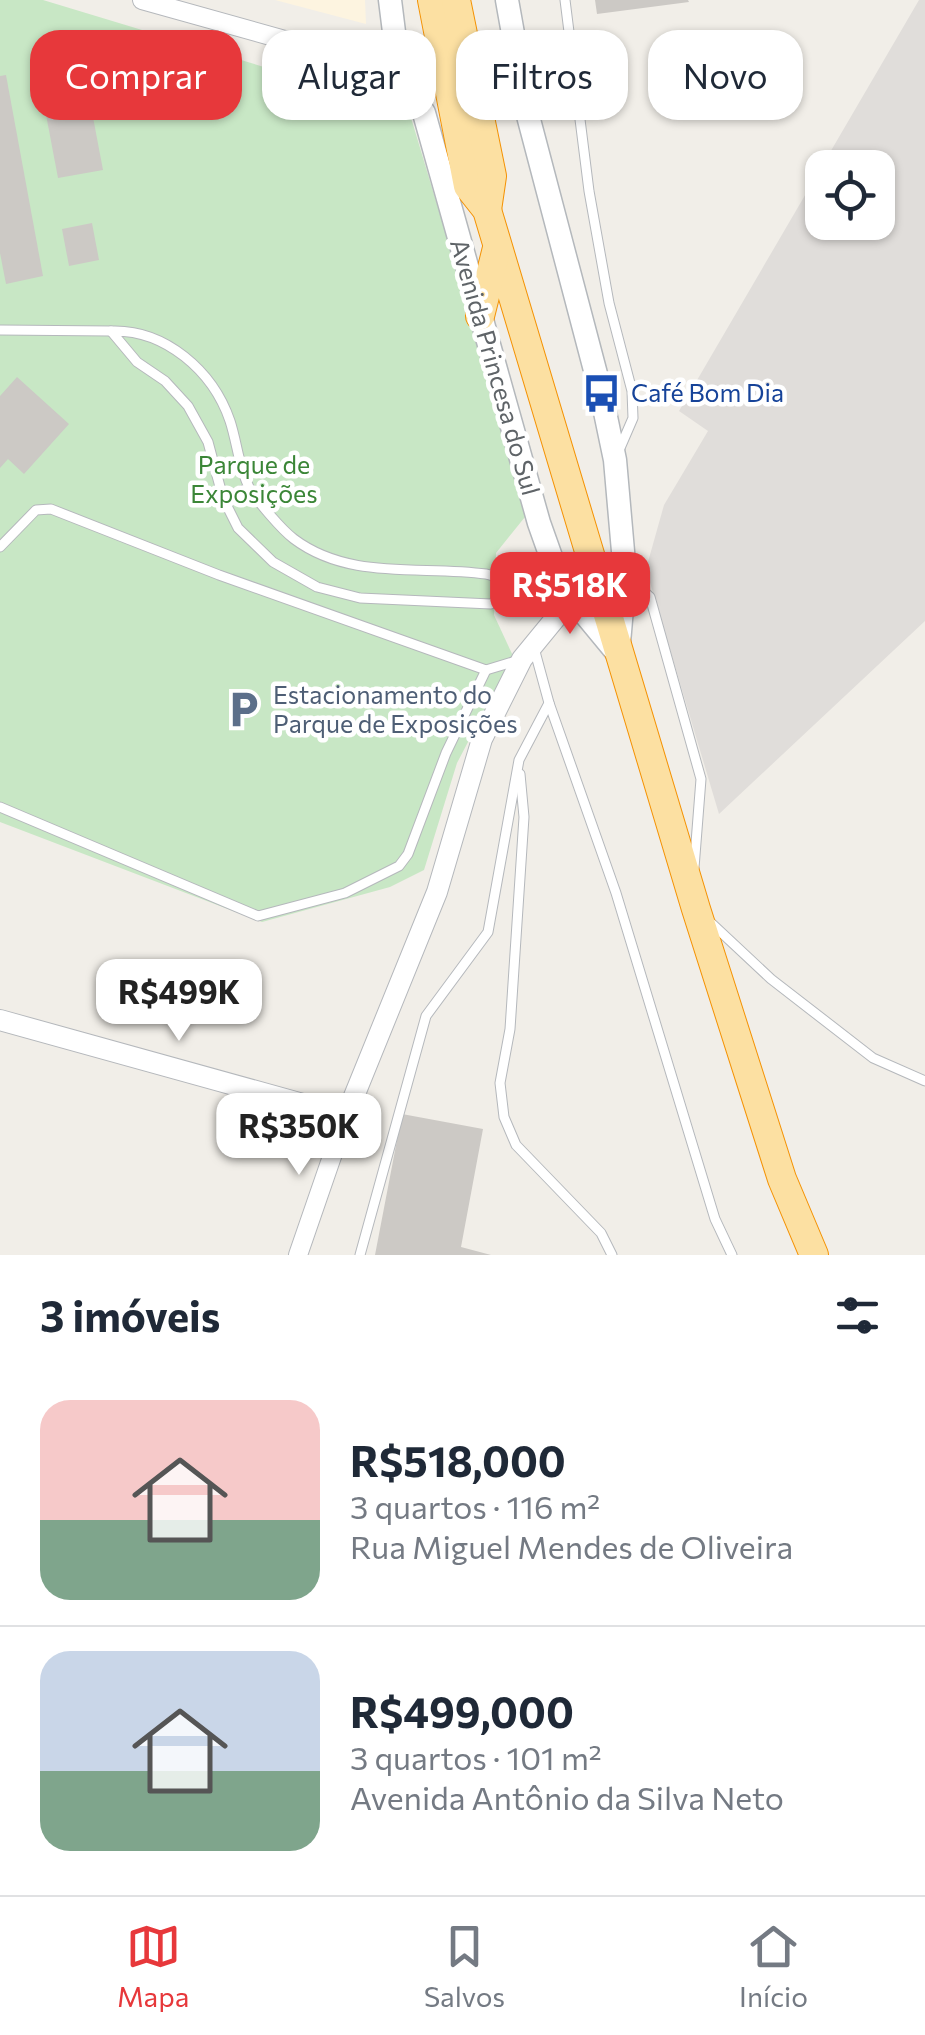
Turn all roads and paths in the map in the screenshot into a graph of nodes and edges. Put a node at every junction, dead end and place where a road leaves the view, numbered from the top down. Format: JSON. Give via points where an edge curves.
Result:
{"nodes":[{"id":1,"x":142,"y":0,"type":"edge"},
{"id":2,"x":390,"y":0,"type":"edge"},
{"id":3,"x":432,"y":0,"type":"edge"},
{"id":4,"x":456,"y":0,"type":"edge"},
{"id":5,"x":507,"y":0,"type":"edge"},
{"id":6,"x":565,"y":0,"type":"edge"},
{"id":7,"x":394,"y":30,"type":"edge"},
{"id":8,"x":262,"y":34,"type":"edge"},
{"id":9,"x":426,"y":120,"type":"edge"},
{"id":10,"x":487,"y":210,"type":"junction"},
{"id":11,"x":498,"y":246,"type":"junction"},
{"id":12,"x":480,"y":316,"type":"junction"},
{"id":13,"x":0,"y":330,"type":"edge"},
{"id":14,"x":111,"y":331,"type":"junction"},
{"id":15,"x":614,"y":460,"type":"junction"},
{"id":16,"x":250,"y":488,"type":"junction"},
{"id":17,"x":223,"y":498,"type":"junction"},
{"id":18,"x":0,"y":547,"type":"edge"},
{"id":19,"x":625,"y":574,"type":"junction"},
{"id":20,"x":518,"y":586,"type":"junction"},
{"id":21,"x":566,"y":592,"type":"junction"},
{"id":22,"x":528,"y":652,"type":"junction"},
{"id":23,"x":618,"y":654,"type":"junction"},
{"id":24,"x":486,"y":670,"type":"junction"},
{"id":25,"x":549,"y":703,"type":"junction"},
{"id":26,"x":519,"y":760,"type":"junction"},
{"id":27,"x":0,"y":808,"type":"edge"},
{"id":28,"x":694,"y":902,"type":"junction"},
{"id":29,"x":0,"y":1020,"type":"edge"},
{"id":30,"x":925,"y":1081,"type":"edge"},
{"id":31,"x":346,"y":1116,"type":"junction"},
{"id":32,"x":298,"y":1255,"type":"edge"},
{"id":33,"x":360,"y":1255,"type":"edge"},
{"id":34,"x":612,"y":1255,"type":"edge"},
{"id":35,"x":732,"y":1255,"type":"edge"},
{"id":36,"x":814,"y":1255,"type":"edge"}],
"edges":[{"from":1,"to":8,"type":"street"},
{"from":2,"to":7,"type":"main road","name":"Avenida Princesa do Sul"},
{"from":3,"to":10,"type":"highway","via":[[468,186]]},
{"from":4,"to":10,"type":"highway","via":[[492,176]]},
{"from":5,"to":15,"type":"main road","via":[[527,112]]},
{"from":6,"to":15,"type":"lane","via":[[589,190],[632,391],[633,418]]},
{"from":9,"to":12,"type":"main road","name":"Avenida Princesa do Sul"},
{"from":10,"to":11,"type":"highway"},
{"from":11,"to":12,"type":"highway"},
{"from":11,"to":23,"type":"highway"},
{"from":12,"to":21,"type":"main road","name":"Avenida Princesa do Sul","via":[[539,523]]},
{"from":13,"to":14,"type":"lane"},
{"from":14,"to":16,"type":"lane","via":[[134,330],[160,340],[213,386]]},
{"from":14,"to":17,"type":"lane","via":[[188,406],[208,442]]},
{"from":15,"to":19,"type":"main road"},
{"from":16,"to":17,"type":"lane"},
{"from":16,"to":20,"type":"lane","via":[[292,538],[324,558],[490,574]]},
{"from":17,"to":20,"type":"lane","via":[[238,528],[272,562],[317,587],[360,598],[491,604]]},
{"from":18,"to":24,"type":"lane","via":[[36,510],[51,509]]},
{"from":19,"to":23,"type":"main road"},
{"from":19,"to":28,"type":"lane","via":[[650,598],[700,779]]},
{"from":20,"to":21,"type":"lane"},
{"from":21,"to":22,"type":"street"},
{"from":21,"to":23,"type":"main road","name":"Avenida Princesa do Sul"},
{"from":22,"to":24,"type":"lane"},
{"from":22,"to":25,"type":"lane"},
{"from":22,"to":31,"type":"street","via":[[482,740],[436,892]]},
{"from":23,"to":28,"type":"highway"},
{"from":24,"to":27,"type":"lane","via":[[408,854],[399,866],[345,893],[258,916]]},
{"from":25,"to":26,"type":"lane"},
{"from":25,"to":35,"type":"lane"},
{"from":26,"to":33,"type":"lane","via":[[488,932],[426,1016]]},
{"from":26,"to":34,"type":"lane","via":[[524,816],[510,1029],[500,1083],[504,1117],[516,1145],[601,1233]]},
{"from":28,"to":30,"type":"lane","via":[[771,979],[873,1058]]},
{"from":28,"to":36,"type":"highway","via":[[782,1179]]},
{"from":29,"to":31,"type":"street"},
{"from":31,"to":32,"type":"street"}]}
